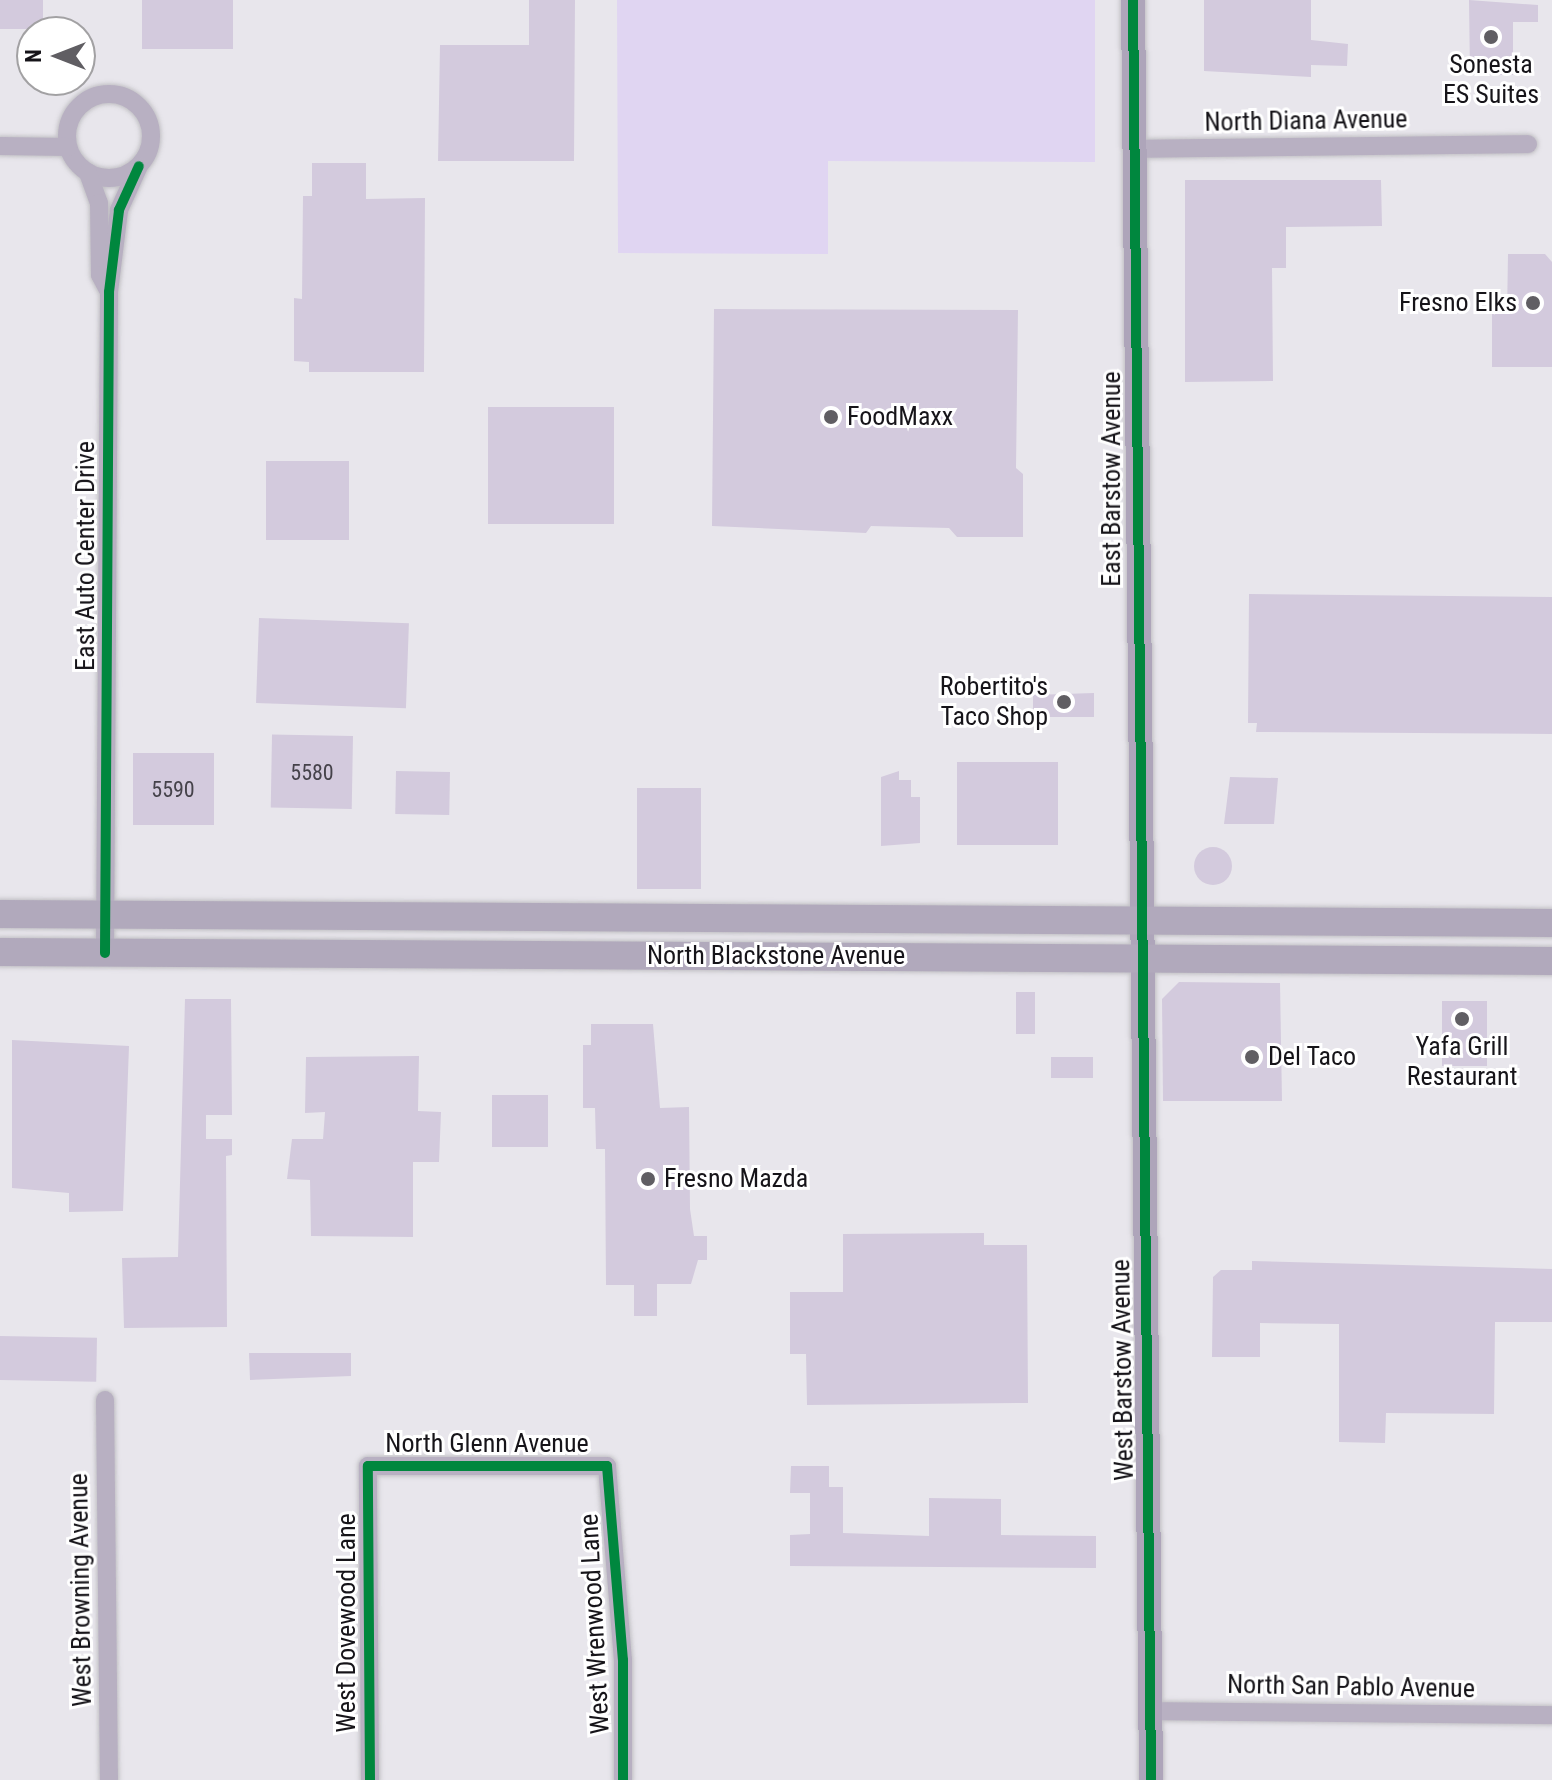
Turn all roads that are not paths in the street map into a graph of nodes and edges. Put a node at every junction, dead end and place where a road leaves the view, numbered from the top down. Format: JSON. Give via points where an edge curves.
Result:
{"nodes":[{"id":1,"x":1133,"y":0,"type":"edge"},
{"id":2,"x":1528,"y":144,"type":"dead end"},
{"id":3,"x":0,"y":146,"type":"edge"},
{"id":4,"x":68,"y":147,"type":"junction"},
{"id":5,"x":1133,"y":149,"type":"junction"},
{"id":6,"x":139,"y":166,"type":"junction"},
{"id":7,"x":88,"y":173,"type":"junction"},
{"id":8,"x":109,"y":292,"type":"junction"},
{"id":9,"x":0,"y":914,"type":"edge"},
{"id":10,"x":105,"y":915,"type":"junction"},
{"id":11,"x":1138,"y":920,"type":"junction"},
{"id":12,"x":1552,"y":923,"type":"edge"},
{"id":13,"x":0,"y":952,"type":"edge"},
{"id":14,"x":105,"y":953,"type":"junction"},
{"id":15,"x":1140,"y":959,"type":"junction"},
{"id":16,"x":1552,"y":961,"type":"edge"},
{"id":17,"x":105,"y":1400,"type":"dead end"},
{"id":18,"x":368,"y":1466,"type":"joint"},
{"id":19,"x":607,"y":1466,"type":"joint"},
{"id":20,"x":1149,"y":1711,"type":"junction"},
{"id":21,"x":1552,"y":1715,"type":"edge"},
{"id":22,"x":109,"y":1780,"type":"edge"},
{"id":23,"x":370,"y":1780,"type":"edge"},
{"id":24,"x":623,"y":1780,"type":"edge"},
{"id":25,"x":1151,"y":1780,"type":"edge"}],
"edges":[{"from":1,"to":5,"type":"main road","name":"East Barstow Avenue"},
{"from":2,"to":5,"type":"street","name":"North Diana Avenue"},
{"from":3,"to":4,"type":"street"},
{"from":4,"to":6,"type":"street","via":[[68,127],[81,105],[118,95],[147,119],[150,145]]},
{"from":4,"to":7,"type":"street"},
{"from":5,"to":11,"type":"main road","name":"East Barstow Avenue"},
{"from":6,"to":7,"type":"street","via":[[113,179]]},
{"from":6,"to":8,"type":"street","name":"East Auto Center Drive","via":[[119,210],[117,275]]},
{"from":7,"to":8,"type":"street","name":"East Auto Center Drive","via":[[99,203],[100,275]]},
{"from":8,"to":10,"type":"street","name":"East Auto Center Drive"},
{"from":9,"to":10,"type":"main road","name":"North Blackstone Avenue"},
{"from":10,"to":11,"type":"main road","name":"North Blackstone Avenue"},
{"from":10,"to":14,"type":"street","name":"East Auto Center Drive"},
{"from":11,"to":12,"type":"main road","name":"North Blackstone Avenue"},
{"from":11,"to":15,"type":"main road","name":"East Barstow Avenue"},
{"from":13,"to":14,"type":"main road","name":"North Blackstone Avenue"},
{"from":14,"to":15,"type":"main road","name":"North Blackstone Avenue"},
{"from":15,"to":16,"type":"main road","name":"North Blackstone Avenue"},
{"from":15,"to":20,"type":"main road","name":"West Barstow Avenue"},
{"from":17,"to":22,"type":"street","name":"West Browning Avenue"},
{"from":18,"to":19,"type":"street","name":"North Glenn Avenue"},
{"from":18,"to":23,"type":"street","name":"West Dovewood Lane"},
{"from":19,"to":24,"type":"street","name":"West Wrenwood Lane","via":[[623,1660]]},
{"from":20,"to":21,"type":"street","name":"North San Pablo Avenue"},
{"from":20,"to":25,"type":"main road","name":"West Barstow Avenue"}]}
